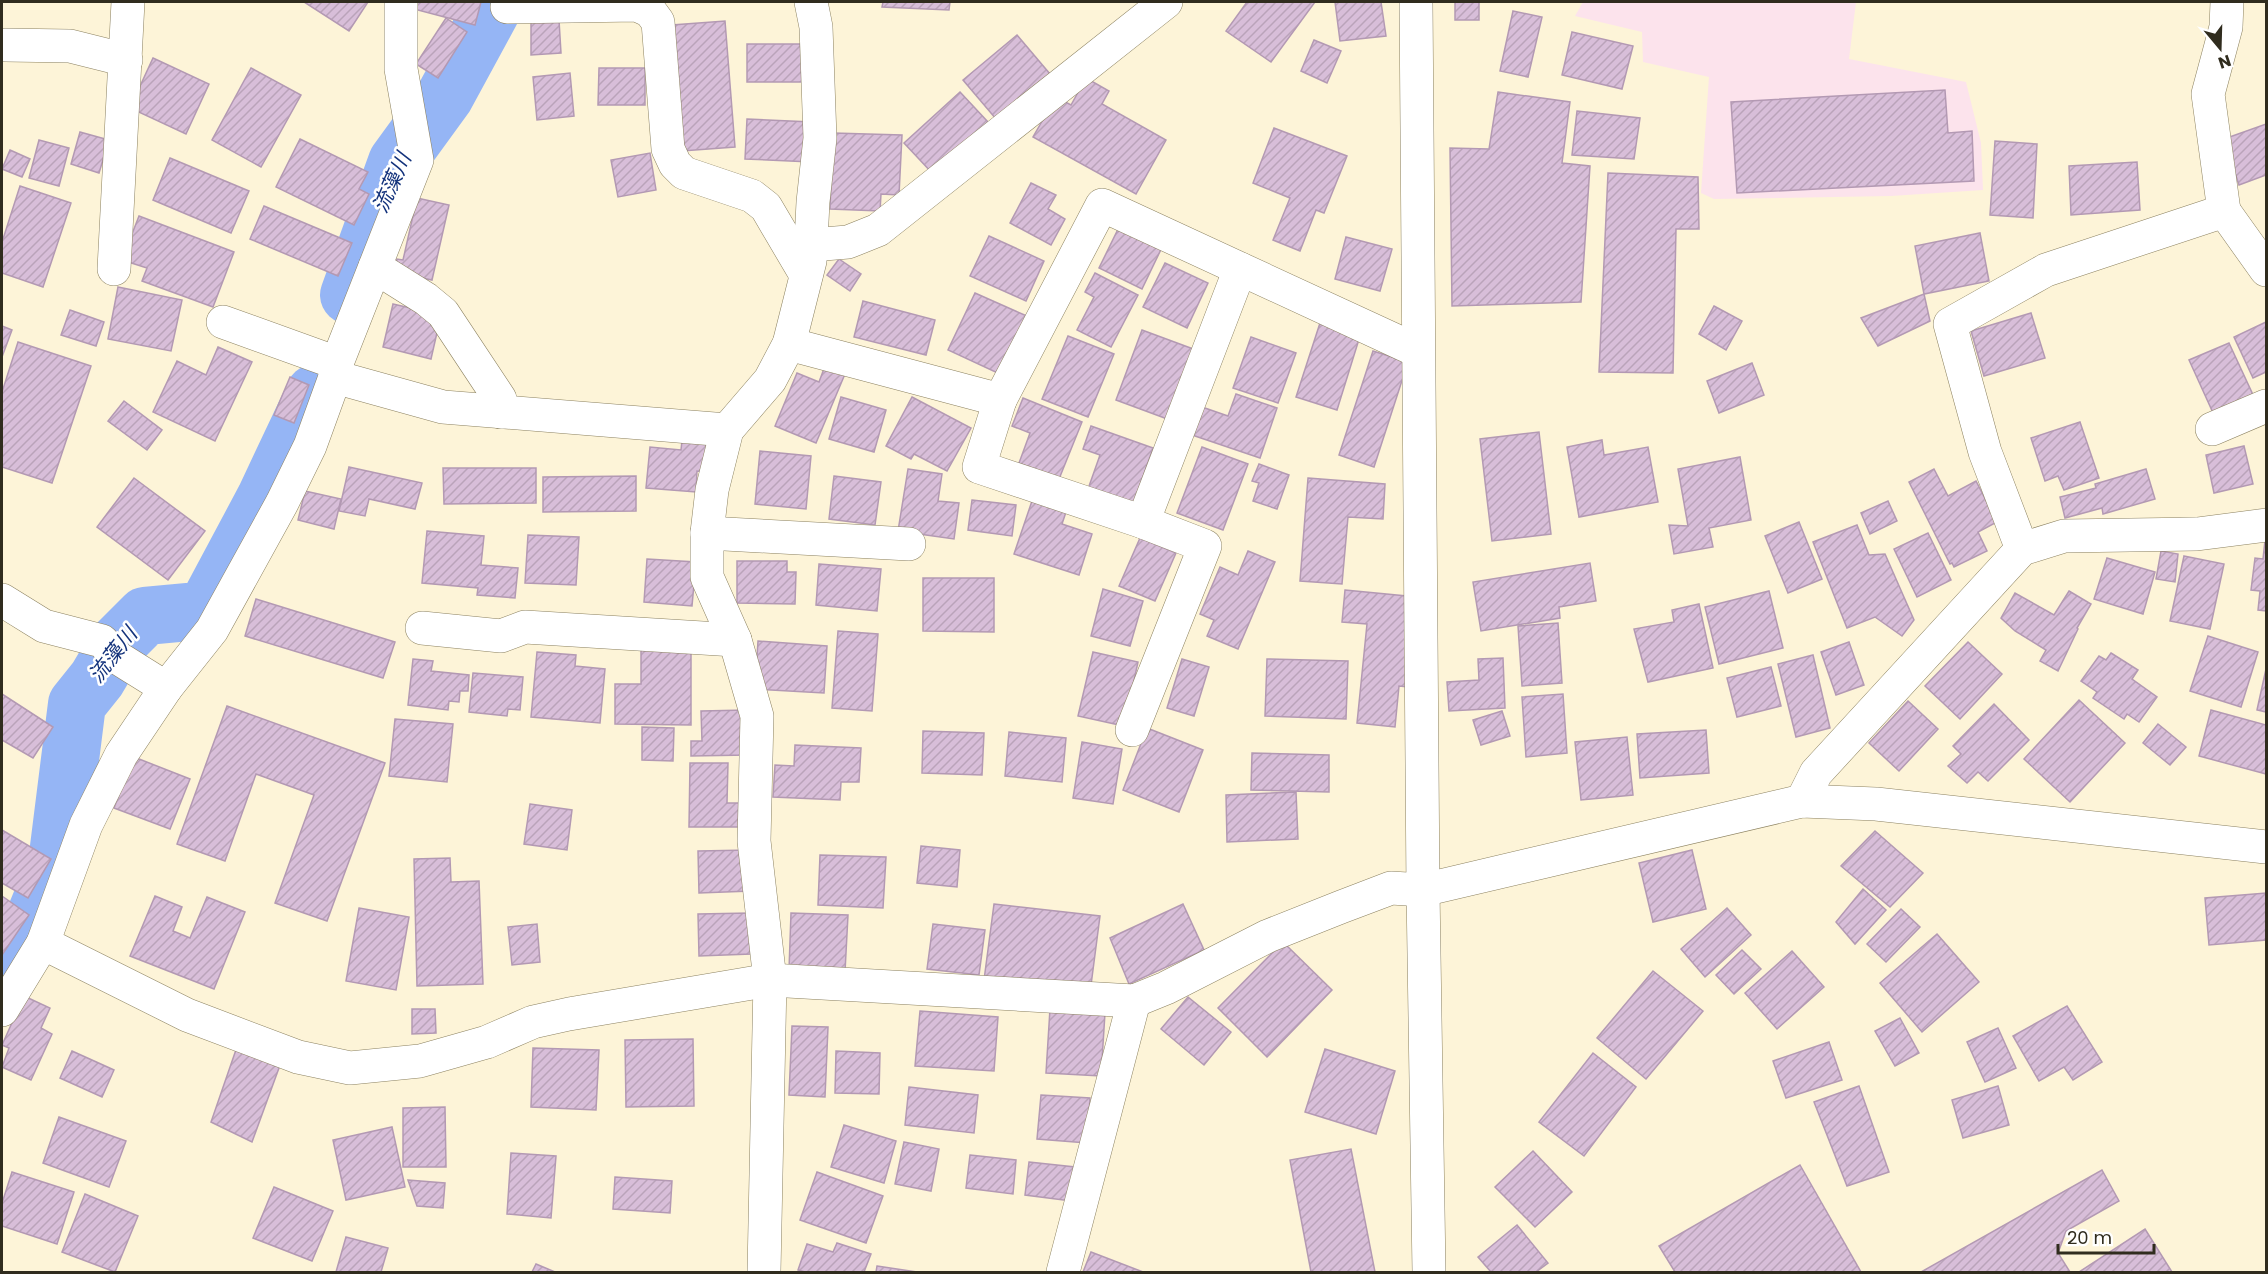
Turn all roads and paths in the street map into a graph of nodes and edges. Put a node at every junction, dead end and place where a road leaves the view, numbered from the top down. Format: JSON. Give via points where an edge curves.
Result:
{"nodes":[{"id":1,"x":128,"y":2,"type":"edge"},
{"id":2,"x":400,"y":2,"type":"edge"},
{"id":3,"x":811,"y":2,"type":"edge"},
{"id":4,"x":1166,"y":2,"type":"edge"},
{"id":5,"x":1416,"y":2,"type":"edge"},
{"id":6,"x":2227,"y":2,"type":"edge"},
{"id":7,"x":507,"y":7,"type":"dead end"},
{"id":8,"x":4,"y":45,"type":"dead end"},
{"id":9,"x":126,"y":60,"type":"junction"},
{"id":10,"x":2224,"y":211,"type":"junction"},
{"id":11,"x":808,"y":260,"type":"junction"},
{"id":12,"x":375,"y":267,"type":"junction"},
{"id":13,"x":114,"y":269,"type":"dead end"},
{"id":14,"x":1240,"y":269,"type":"junction"},
{"id":15,"x":2266,"y":270,"type":"edge"},
{"id":16,"x":223,"y":322,"type":"dead end"},
{"id":17,"x":789,"y":344,"type":"junction"},
{"id":18,"x":1418,"y":351,"type":"junction"},
{"id":19,"x":336,"y":370,"type":"junction"},
{"id":20,"x":1000,"y":400,"type":"junction"},
{"id":21,"x":2266,"y":406,"type":"edge"},
{"id":22,"x":501,"y":412,"type":"junction"},
{"id":23,"x":2212,"y":429,"type":"dead end"},
{"id":24,"x":727,"y":430,"type":"junction"},
{"id":25,"x":1143,"y":522,"type":"junction"},
{"id":26,"x":2266,"y":525,"type":"edge"},
{"id":27,"x":707,"y":533,"type":"junction"},
{"id":28,"x":909,"y":544,"type":"dead end"},
{"id":29,"x":2022,"y":549,"type":"junction"},
{"id":30,"x":2,"y":600,"type":"edge"},
{"id":31,"x":422,"y":628,"type":"dead end"},
{"id":32,"x":735,"y":640,"type":"junction"},
{"id":33,"x":166,"y":688,"type":"junction"},
{"id":34,"x":1132,"y":730,"type":"dead end"},
{"id":35,"x":1802,"y":801,"type":"junction"},
{"id":36,"x":2266,"y":847,"type":"edge"},
{"id":37,"x":1423,"y":890,"type":"junction"},
{"id":38,"x":43,"y":943,"type":"junction"},
{"id":39,"x":770,"y":980,"type":"junction"},
{"id":40,"x":1134,"y":1002,"type":"junction"},
{"id":41,"x":2,"y":1010,"type":"edge"},
{"id":42,"x":764,"y":1272,"type":"edge"},
{"id":43,"x":1063,"y":1272,"type":"edge"},
{"id":44,"x":1429,"y":1272,"type":"edge"}],
"edges":[{"from":1,"to":9,"type":"street"},
{"from":2,"to":12,"type":"street","via":[[401,69],[417,160]]},
{"from":3,"to":11,"type":"street","via":[[816,27],[820,138]]},
{"from":4,"to":11,"type":"street","via":[[878,230]]},
{"from":5,"to":18,"type":"street"},
{"from":6,"to":10,"type":"street","via":[[2226,27],[2208,94]]},
{"from":7,"to":11,"type":"street","via":[[637,4],[650,11],[658,22],[668,149],[675,164],[684,173],[752,196],[766,207]]},
{"from":8,"to":9,"type":"street","via":[[70,46]]},
{"from":9,"to":13,"type":"street"},
{"from":10,"to":15,"type":"street"},
{"from":10,"to":29,"type":"street","via":[[2046,270],[1950,324],[1985,452]]},
{"from":11,"to":17,"type":"street"},
{"from":12,"to":19,"type":"street"},
{"from":12,"to":22,"type":"street","via":[[443,313],[500,399]]},
{"from":14,"to":18,"type":"street"},
{"from":14,"to":20,"type":"street","via":[[1102,205]]},
{"from":14,"to":25,"type":"street"},
{"from":16,"to":19,"type":"street"},
{"from":17,"to":20,"type":"street"},
{"from":17,"to":24,"type":"street","via":[[770,380]]},
{"from":18,"to":37,"type":"street"},
{"from":19,"to":22,"type":"street","via":[[443,407]]},
{"from":19,"to":33,"type":"street","via":[[310,446],[282,503],[212,630]]},
{"from":20,"to":25,"type":"street","via":[[979,467]]},
{"from":21,"to":23,"type":"street"},
{"from":22,"to":24,"type":"street"},
{"from":24,"to":27,"type":"street","via":[[711,490]]},
{"from":25,"to":34,"type":"street","via":[[1205,546]]},
{"from":26,"to":29,"type":"street","via":[[2197,534],[2064,536]]},
{"from":27,"to":28,"type":"street"},
{"from":27,"to":32,"type":"street","via":[[706,577]]},
{"from":29,"to":35,"type":"street","via":[[1816,774]]},
{"from":30,"to":33,"type":"street","via":[[44,626],[110,649]]},
{"from":31,"to":32,"type":"street","via":[[501,636],[525,627]]},
{"from":32,"to":39,"type":"street","via":[[757,716],[754,840]]},
{"from":33,"to":38,"type":"street","via":[[121,755],[86,825]]},
{"from":35,"to":36,"type":"street","via":[[1876,804]]},
{"from":35,"to":37,"type":"street"},
{"from":37,"to":40,"type":"street","via":[[1392,888],[1341,907],[1268,936]]},
{"from":37,"to":44,"type":"street"},
{"from":38,"to":39,"type":"street","via":[[187,1015],[298,1057],[350,1068],[420,1061],[487,1042],[533,1022],[569,1014]]},
{"from":38,"to":41,"type":"street"},
{"from":39,"to":40,"type":"street"},
{"from":39,"to":42,"type":"street"},
{"from":40,"to":43,"type":"street"}]}
